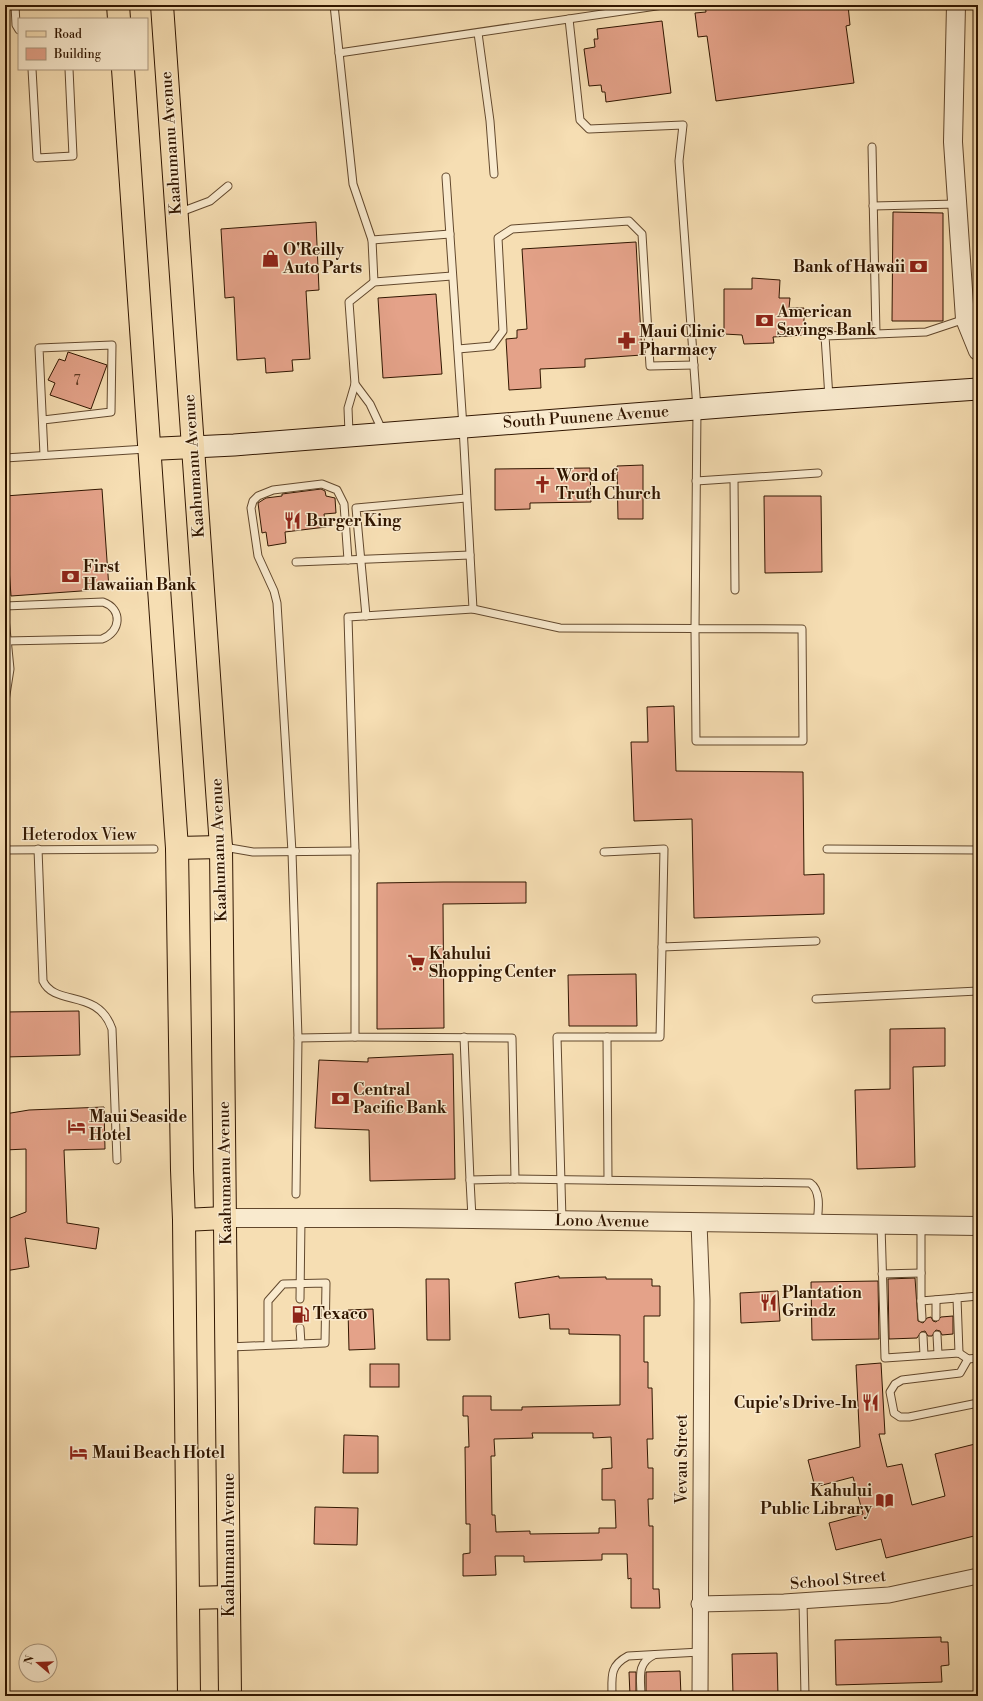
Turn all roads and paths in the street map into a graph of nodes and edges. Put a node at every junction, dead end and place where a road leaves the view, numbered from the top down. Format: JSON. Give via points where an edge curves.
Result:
{"nodes":[{"id":1,"x":15,"y":5,"type":"edge"},
{"id":2,"x":118,"y":5,"type":"edge"},
{"id":3,"x":162,"y":5,"type":"edge"},
{"id":4,"x":334,"y":5,"type":"edge"},
{"id":5,"x":663,"y":5,"type":"edge"},
{"id":6,"x":956,"y":5,"type":"edge"},
{"id":7,"x":119,"y":18,"type":"edge"},
{"id":8,"x":569,"y":19,"type":"junction"},
{"id":9,"x":18,"y":29,"type":"edge"},
{"id":10,"x":478,"y":33,"type":"junction"},
{"id":11,"x":339,"y":53,"type":"junction"},
{"id":12,"x":32,"y":70,"type":"edge"},
{"id":13,"x":69,"y":70,"type":"edge"},
{"id":14,"x":123,"y":70,"type":"edge"},
{"id":15,"x":872,"y":147,"type":"dead end"},
{"id":16,"x":494,"y":174,"type":"dead end"},
{"id":17,"x":446,"y":177,"type":"dead end"},
{"id":18,"x":228,"y":186,"type":"dead end"},
{"id":19,"x":957,"y":204,"type":"junction"},
{"id":20,"x":873,"y":206,"type":"junction"},
{"id":21,"x":176,"y":214,"type":"junction"},
{"id":22,"x":450,"y":234,"type":"junction"},
{"id":23,"x":372,"y":240,"type":"junction"},
{"id":24,"x":452,"y":276,"type":"junction"},
{"id":25,"x":374,"y":282,"type":"junction"},
{"id":26,"x":965,"y":319,"type":"junction"},
{"id":27,"x":876,"y":334,"type":"junction"},
{"id":28,"x":458,"y":349,"type":"junction"},
{"id":29,"x":978,"y":351,"type":"edge"},
{"id":30,"x":694,"y":365,"type":"junction"},
{"id":31,"x":354,"y":384,"type":"junction"},
{"id":32,"x":978,"y":389,"type":"edge"},
{"id":33,"x":829,"y":399,"type":"junction"},
{"id":34,"x":697,"y":409,"type":"junction"},
{"id":35,"x":43,"y":420,"type":"junction"},
{"id":36,"x":463,"y":427,"type":"junction"},
{"id":37,"x":383,"y":433,"type":"junction"},
{"id":38,"x":349,"y":436,"type":"junction"},
{"id":39,"x":193,"y":447,"type":"junction"},
{"id":40,"x":151,"y":449,"type":"junction"},
{"id":41,"x":44,"y":455,"type":"junction"},
{"id":42,"x":5,"y":458,"type":"edge"},
{"id":43,"x":818,"y":474,"type":"dead end"},
{"id":44,"x":734,"y":479,"type":"junction"},
{"id":45,"x":696,"y":481,"type":"junction"},
{"id":46,"x":466,"y":498,"type":"junction"},
{"id":47,"x":470,"y":555,"type":"junction"},
{"id":48,"x":348,"y":560,"type":"junction"},
{"id":49,"x":360,"y":560,"type":"junction"},
{"id":50,"x":296,"y":562,"type":"dead end"},
{"id":51,"x":735,"y":590,"type":"dead end"},
{"id":52,"x":5,"y":606,"type":"edge"},
{"id":53,"x":473,"y":609,"type":"junction"},
{"id":54,"x":366,"y":616,"type":"junction"},
{"id":55,"x":5,"y":618,"type":"edge"},
{"id":56,"x":694,"y":630,"type":"junction"},
{"id":57,"x":6,"y":641,"type":"edge"},
{"id":58,"x":5,"y":701,"type":"edge"},
{"id":59,"x":221,"y":847,"type":"junction"},
{"id":60,"x":178,"y":848,"type":"junction"},
{"id":61,"x":38,"y":849,"type":"junction"},
{"id":62,"x":154,"y":849,"type":"dead end"},
{"id":63,"x":827,"y":849,"type":"dead end"},
{"id":64,"x":5,"y":850,"type":"edge"},
{"id":65,"x":978,"y":850,"type":"edge"},
{"id":66,"x":355,"y":851,"type":"junction"},
{"id":67,"x":292,"y":852,"type":"junction"},
{"id":68,"x":604,"y":852,"type":"dead end"},
{"id":69,"x":816,"y":941,"type":"dead end"},
{"id":70,"x":662,"y":947,"type":"junction"},
{"id":71,"x":978,"y":991,"type":"edge"},
{"id":72,"x":816,"y":999,"type":"dead end"},
{"id":73,"x":355,"y":1037,"type":"junction"},
{"id":74,"x":464,"y":1037,"type":"junction"},
{"id":75,"x":607,"y":1037,"type":"junction"},
{"id":76,"x":298,"y":1038,"type":"junction"},
{"id":77,"x":117,"y":1160,"type":"dead end"},
{"id":78,"x":515,"y":1179,"type":"junction"},
{"id":79,"x":470,"y":1180,"type":"junction"},
{"id":80,"x":560,"y":1180,"type":"junction"},
{"id":81,"x":608,"y":1180,"type":"junction"},
{"id":82,"x":296,"y":1194,"type":"dead end"},
{"id":83,"x":301,"y":1217,"type":"junction"},
{"id":84,"x":225,"y":1218,"type":"junction"},
{"id":85,"x":184,"y":1220,"type":"junction"},
{"id":86,"x":472,"y":1220,"type":"junction"},
{"id":87,"x":562,"y":1221,"type":"junction"},
{"id":88,"x":699,"y":1223,"type":"junction"},
{"id":89,"x":817,"y":1224,"type":"junction"},
{"id":90,"x":881,"y":1225,"type":"junction"},
{"id":91,"x":921,"y":1225,"type":"junction"},
{"id":92,"x":978,"y":1226,"type":"edge"},
{"id":93,"x":921,"y":1273,"type":"junction"},
{"id":94,"x":882,"y":1274,"type":"junction"},
{"id":95,"x":301,"y":1283,"type":"junction"},
{"id":96,"x":978,"y":1296,"type":"edge"},
{"id":97,"x":957,"y":1298,"type":"junction"},
{"id":98,"x":300,"y":1299,"type":"dead end"},
{"id":99,"x":936,"y":1300,"type":"junction"},
{"id":100,"x":922,"y":1301,"type":"junction"},
{"id":101,"x":936,"y":1317,"type":"dead end"},
{"id":102,"x":922,"y":1318,"type":"dead end"},
{"id":103,"x":300,"y":1328,"type":"dead end"},
{"id":104,"x":938,"y":1335,"type":"dead end"},
{"id":105,"x":923,"y":1336,"type":"dead end"},
{"id":106,"x":268,"y":1344,"type":"junction"},
{"id":107,"x":301,"y":1344,"type":"junction"},
{"id":108,"x":227,"y":1348,"type":"junction"},
{"id":109,"x":958,"y":1353,"type":"junction"},
{"id":110,"x":938,"y":1354,"type":"junction"},
{"id":111,"x":924,"y":1355,"type":"junction"},
{"id":112,"x":968,"y":1358,"type":"junction"},
{"id":113,"x":978,"y":1358,"type":"edge"},
{"id":114,"x":978,"y":1403,"type":"edge"},
{"id":115,"x":978,"y":1576,"type":"edge"},
{"id":116,"x":229,"y":1597,"type":"junction"},
{"id":117,"x":188,"y":1598,"type":"junction"},
{"id":118,"x":803,"y":1601,"type":"junction"},
{"id":119,"x":699,"y":1604,"type":"junction"},
{"id":120,"x":700,"y":1652,"type":"junction"},
{"id":121,"x":656,"y":1654,"type":"junction"},
{"id":122,"x":189,"y":1696,"type":"edge"},
{"id":123,"x":230,"y":1696,"type":"edge"},
{"id":124,"x":612,"y":1696,"type":"edge"},
{"id":125,"x":641,"y":1696,"type":"edge"},
{"id":126,"x":700,"y":1696,"type":"edge"},
{"id":127,"x":804,"y":1696,"type":"edge"}],
"edges":[{"from":1,"to":9,"type":"lane"},
{"from":2,"to":7,"type":"main road"},
{"from":3,"to":21,"type":"main road","name":"Kaahumanu Avenue"},
{"from":4,"to":11,"type":"lane"},
{"from":5,"to":8,"type":"lane"},
{"from":6,"to":19,"type":"street","via":[[952,142]]},
{"from":8,"to":10,"type":"lane"},
{"from":8,"to":30,"type":"lane","via":[[580,120],[589,129],[683,125],[679,161]]},
{"from":10,"to":11,"type":"lane"},
{"from":10,"to":16,"type":"lane","via":[[490,121]]},
{"from":11,"to":23,"type":"lane","via":[[353,184]]},
{"from":12,"to":13,"type":"lane","via":[[37,158],[73,156]]},
{"from":14,"to":40,"type":"main road"},
{"from":15,"to":20,"type":"lane"},
{"from":17,"to":22,"type":"lane"},
{"from":18,"to":21,"type":"lane","via":[[210,201]]},
{"from":19,"to":20,"type":"lane"},
{"from":19,"to":26,"type":"street"},
{"from":20,"to":27,"type":"lane"},
{"from":21,"to":39,"type":"main road","name":"Kaahumanu Avenue"},
{"from":22,"to":23,"type":"lane"},
{"from":22,"to":24,"type":"lane"},
{"from":23,"to":25,"type":"lane"},
{"from":24,"to":25,"type":"lane"},
{"from":24,"to":28,"type":"lane"},
{"from":25,"to":31,"type":"lane","via":[[349,302]]},
{"from":26,"to":27,"type":"lane","via":[[926,332]]},
{"from":26,"to":29,"type":"street"},
{"from":27,"to":33,"type":"lane","via":[[825,336]]},
{"from":28,"to":30,"type":"lane","via":[[492,346],[503,331],[498,238],[512,229],[629,221],[642,234],[650,366]]},
{"from":28,"to":36,"type":"lane"},
{"from":30,"to":34,"type":"lane"},
{"from":31,"to":37,"type":"lane","via":[[370,404]]},
{"from":31,"to":38,"type":"lane","via":[[348,408]]},
{"from":32,"to":33,"type":"main road","name":"South Puunene Avenue"},
{"from":33,"to":34,"type":"main road","name":"South Puunene Avenue"},
{"from":34,"to":36,"type":"main road","name":"South Puunene Avenue"},
{"from":34,"to":45,"type":"lane"},
{"from":35,"to":35,"type":"lane","via":[[39,348],[112,345],[111,412]]},
{"from":35,"to":41,"type":"lane"},
{"from":36,"to":37,"type":"main road","name":"South Puunene Avenue"},
{"from":36,"to":46,"type":"lane"},
{"from":37,"to":38,"type":"main road","name":"South Puunene Avenue"},
{"from":38,"to":39,"type":"main road","name":"South Puunene Avenue"},
{"from":39,"to":40,"type":"main road"},
{"from":39,"to":59,"type":"main road","name":"Kaahumanu Avenue"},
{"from":40,"to":41,"type":"lane"},
{"from":40,"to":60,"type":"main road"},
{"from":41,"to":42,"type":"lane"},
{"from":43,"to":44,"type":"lane"},
{"from":44,"to":45,"type":"lane"},
{"from":44,"to":51,"type":"lane"},
{"from":45,"to":56,"type":"lane"},
{"from":46,"to":47,"type":"lane"},
{"from":46,"to":49,"type":"lane","via":[[356,508]]},
{"from":47,"to":49,"type":"lane"},
{"from":47,"to":53,"type":"lane"},
{"from":48,"to":49,"type":"lane"},
{"from":48,"to":50,"type":"lane"},
{"from":48,"to":67,"type":"lane","via":[[344,504],[337,490],[322,484],[273,490],[253,501],[250,508],[258,556],[277,603]]},
{"from":49,"to":54,"type":"lane"},
{"from":52,"to":57,"type":"lane","via":[[99,601],[111,606],[117,618],[114,630],[102,639]]},
{"from":53,"to":54,"type":"lane"},
{"from":53,"to":56,"type":"lane","via":[[560,628]]},
{"from":54,"to":66,"type":"lane","via":[[348,617]]},
{"from":55,"to":57,"type":"lane"},
{"from":56,"to":56,"type":"lane","via":[[802,629],[803,741],[696,741]]},
{"from":57,"to":58,"type":"lane","via":[[10,681]]},
{"from":59,"to":60,"type":"main road"},
{"from":59,"to":67,"type":"lane","via":[[253,852]]},
{"from":59,"to":84,"type":"main road","name":"Kaahumanu Avenue"},
{"from":60,"to":85,"type":"main road"},
{"from":61,"to":62,"type":"lane","name":"Heterodox View"},
{"from":61,"to":64,"type":"lane","name":"Heterodox View"},
{"from":61,"to":77,"type":"lane","via":[[43,981],[54,992],[94,1004],[104,1012],[112,1029]]},
{"from":63,"to":65,"type":"lane"},
{"from":66,"to":67,"type":"lane"},
{"from":66,"to":73,"type":"lane"},
{"from":67,"to":76,"type":"lane"},
{"from":68,"to":70,"type":"lane","via":[[664,849]]},
{"from":69,"to":70,"type":"lane"},
{"from":70,"to":75,"type":"lane","via":[[660,1037]]},
{"from":71,"to":72,"type":"lane"},
{"from":73,"to":74,"type":"lane"},
{"from":73,"to":76,"type":"lane"},
{"from":74,"to":78,"type":"lane","via":[[512,1038]]},
{"from":74,"to":79,"type":"lane"},
{"from":75,"to":80,"type":"lane","via":[[557,1037]]},
{"from":75,"to":81,"type":"lane"},
{"from":76,"to":82,"type":"lane"},
{"from":78,"to":79,"type":"lane"},
{"from":78,"to":80,"type":"lane"},
{"from":79,"to":86,"type":"lane"},
{"from":80,"to":81,"type":"lane"},
{"from":80,"to":87,"type":"lane"},
{"from":81,"to":89,"type":"lane","via":[[810,1183],[815,1186],[818,1195]]},
{"from":83,"to":84,"type":"street","name":"Lono Avenue"},
{"from":83,"to":86,"type":"street","name":"Lono Avenue"},
{"from":83,"to":95,"type":"lane"},
{"from":84,"to":85,"type":"main road"},
{"from":84,"to":108,"type":"main road","name":"Kaahumanu Avenue"},
{"from":85,"to":117,"type":"main road"},
{"from":86,"to":87,"type":"street","name":"Lono Avenue"},
{"from":87,"to":88,"type":"street","name":"Lono Avenue"},
{"from":88,"to":89,"type":"street","name":"Lono Avenue"},
{"from":88,"to":119,"type":"street","name":"Vevau Street","via":[[702,1300]]},
{"from":89,"to":90,"type":"street","name":"Lono Avenue"},
{"from":90,"to":91,"type":"street","name":"Lono Avenue"},
{"from":90,"to":94,"type":"lane"},
{"from":91,"to":92,"type":"street","name":"Lono Avenue"},
{"from":91,"to":93,"type":"lane"},
{"from":93,"to":94,"type":"lane"},
{"from":93,"to":100,"type":"lane"},
{"from":94,"to":111,"type":"lane","via":[[885,1358]]},
{"from":95,"to":98,"type":"lane"},
{"from":95,"to":106,"type":"lane","via":[[283,1284],[268,1301]]},
{"from":95,"to":107,"type":"lane","via":[[326,1283],[326,1343]]},
{"from":96,"to":97,"type":"lane"},
{"from":97,"to":99,"type":"lane"},
{"from":97,"to":109,"type":"lane"},
{"from":99,"to":100,"type":"lane"},
{"from":99,"to":101,"type":"lane"},
{"from":100,"to":102,"type":"lane"},
{"from":103,"to":107,"type":"lane"},
{"from":104,"to":110,"type":"lane"},
{"from":105,"to":111,"type":"lane"},
{"from":106,"to":107,"type":"lane"},
{"from":106,"to":108,"type":"lane"},
{"from":108,"to":116,"type":"main road","name":"Kaahumanu Avenue"},
{"from":109,"to":110,"type":"lane"},
{"from":109,"to":112,"type":"lane"},
{"from":110,"to":111,"type":"lane"},
{"from":112,"to":113,"type":"lane"},
{"from":112,"to":114,"type":"lane","via":[[960,1372],[902,1380],[895,1384],[890,1392],[894,1413],[900,1417],[909,1417]]},
{"from":115,"to":118,"type":"street","name":"School Street","via":[[889,1595]]},
{"from":116,"to":117,"type":"main road"},
{"from":116,"to":123,"type":"main road","name":"Kaahumanu Avenue"},
{"from":117,"to":122,"type":"main road"},
{"from":118,"to":119,"type":"street","name":"School Street"},
{"from":118,"to":127,"type":"lane"},
{"from":119,"to":120,"type":"street","name":"Vevau Street"},
{"from":120,"to":121,"type":"lane"},
{"from":120,"to":126,"type":"street","name":"Vevau Street"},
{"from":121,"to":124,"type":"lane","via":[[628,1656],[617,1662],[612,1674]]},
{"from":121,"to":125,"type":"lane","via":[[647,1658],[641,1665]]}]}
